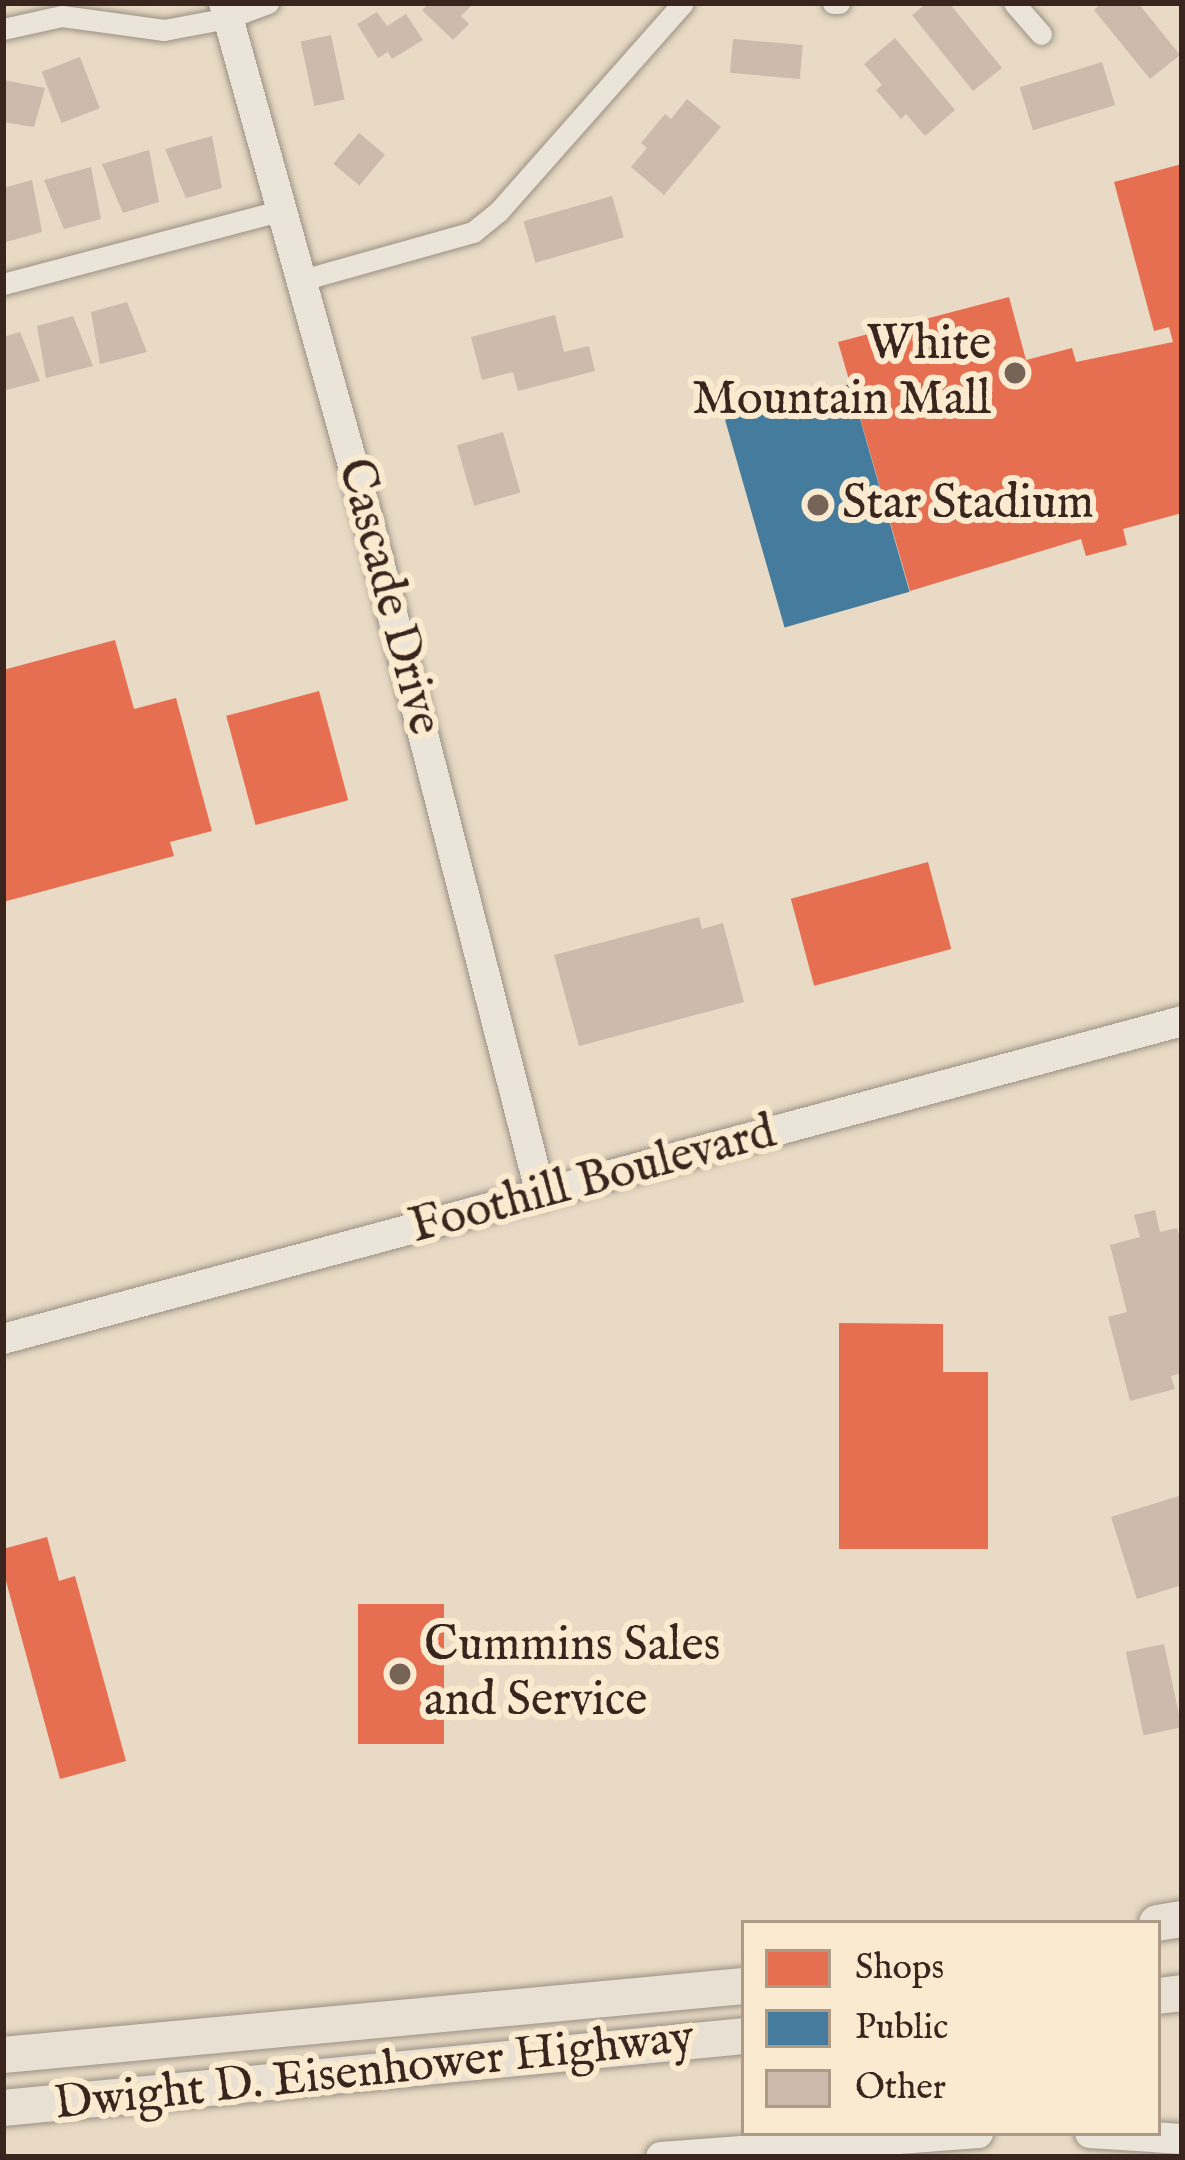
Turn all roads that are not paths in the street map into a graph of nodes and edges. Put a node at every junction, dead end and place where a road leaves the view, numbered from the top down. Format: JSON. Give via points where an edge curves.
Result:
{"nodes":[{"id":1,"x":268,"y":3,"type":"edge"},
{"id":2,"x":682,"y":3,"type":"edge"},
{"id":3,"x":1014,"y":3,"type":"edge"},
{"id":4,"x":226,"y":10,"type":"edge"},
{"id":5,"x":3,"y":28,"type":"edge"},
{"id":6,"x":1041,"y":34,"type":"dead end"},
{"id":7,"x":283,"y":210,"type":"junction"},
{"id":8,"x":302,"y":280,"type":"junction"},
{"id":9,"x":3,"y":284,"type":"edge"},
{"id":10,"x":1182,"y":1021,"type":"edge"},
{"id":11,"x":541,"y":1195,"type":"junction"},
{"id":12,"x":3,"y":1339,"type":"edge"},
{"id":13,"x":741,"y":1986,"type":"edge"},
{"id":14,"x":741,"y":2036,"type":"edge"},
{"id":15,"x":3,"y":2055,"type":"edge"},
{"id":16,"x":3,"y":2108,"type":"edge"},
{"id":17,"x":938,"y":2136,"type":"edge"},
{"id":18,"x":1145,"y":2136,"type":"edge"},
{"id":19,"x":1182,"y":2138,"type":"edge"},
{"id":20,"x":661,"y":2157,"type":"edge"}],
"edges":[{"from":1,"to":4,"type":"street"},
{"from":2,"to":8,"type":"street","via":[[486,223]]},
{"from":3,"to":6,"type":"street"},
{"from":4,"to":5,"type":"street","via":[[164,30],[62,16]]},
{"from":4,"to":7,"type":"street","name":"Cascade Drive"},
{"from":7,"to":8,"type":"street","name":"Cascade Drive"},
{"from":7,"to":9,"type":"street"},
{"from":8,"to":11,"type":"street","name":"Cascade Drive"},
{"from":10,"to":11,"type":"street","name":"Foothill Boulevard"},
{"from":11,"to":12,"type":"street","name":"Foothill Boulevard"},
{"from":13,"to":15,"type":"highway","name":"Dwight D. Eisenhower Highway"},
{"from":14,"to":16,"type":"highway","name":"Dwight D. Eisenhower Highway"},
{"from":17,"to":20,"type":"street"},
{"from":18,"to":19,"type":"street"}]}
